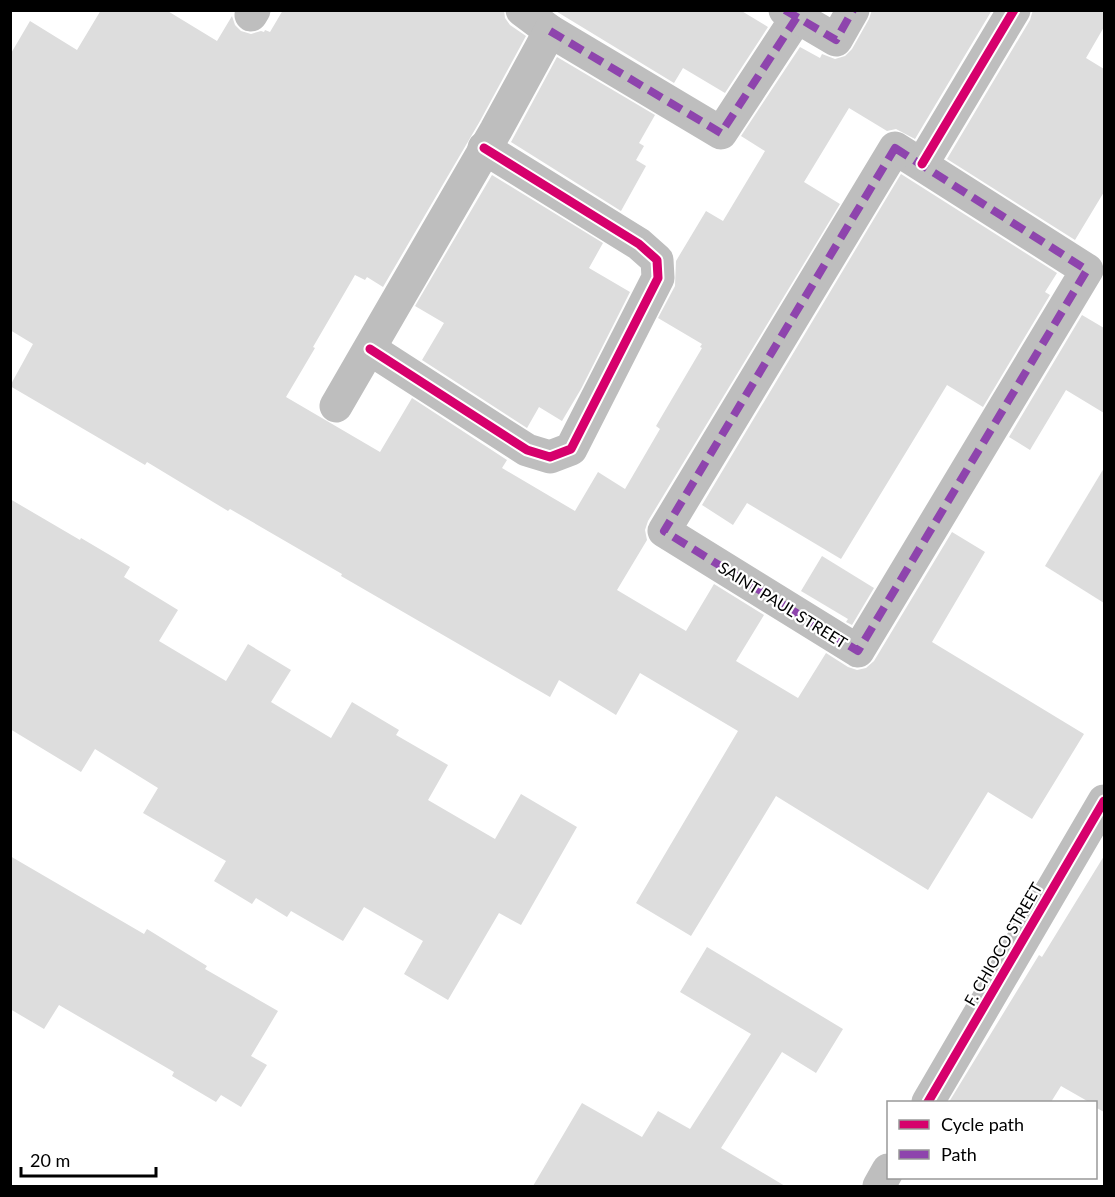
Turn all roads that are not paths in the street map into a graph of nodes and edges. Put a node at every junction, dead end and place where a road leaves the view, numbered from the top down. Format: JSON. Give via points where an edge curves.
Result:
{"nodes":[{"id":1,"x":522,"y":10,"type":"edge"},
{"id":2,"x":853,"y":10,"type":"edge"},
{"id":3,"x":1014,"y":10,"type":"edge"},
{"id":4,"x":791,"y":14,"type":"edge"},
{"id":5,"x":550,"y":31,"type":"junction"},
{"id":6,"x":484,"y":148,"type":"junction"},
{"id":7,"x":922,"y":164,"type":"junction"},
{"id":8,"x":370,"y":349,"type":"junction"},
{"id":9,"x":336,"y":406,"type":"dead end"},
{"id":10,"x":1104,"y":801,"type":"edge"},
{"id":11,"x":929,"y":1101,"type":"edge"},
{"id":12,"x":887,"y":1172,"type":"edge"},
{"id":13,"x":879,"y":1186,"type":"edge"}],
"edges":[{"from":1,"to":5,"type":"street"},
{"from":2,"to":4,"type":"street","via":[[836,40]]},
{"from":3,"to":7,"type":"street"},
{"from":4,"to":5,"type":"street","via":[[721,133]]},
{"from":5,"to":6,"type":"street"},
{"from":6,"to":8,"type":"street"},
{"from":6,"to":8,"type":"street","via":[[639,244],[657,260],[658,278],[571,449],[550,457],[526,450]]},
{"from":7,"to":7,"type":"street","name":"SAINT PAUL STREET","via":[[1087,270],[858,651],[663,531],[895,148]]},
{"from":8,"to":9,"type":"street"},
{"from":10,"to":11,"type":"street","name":"F. CHIOCO STREET"},
{"from":12,"to":13,"type":"street"}]}
